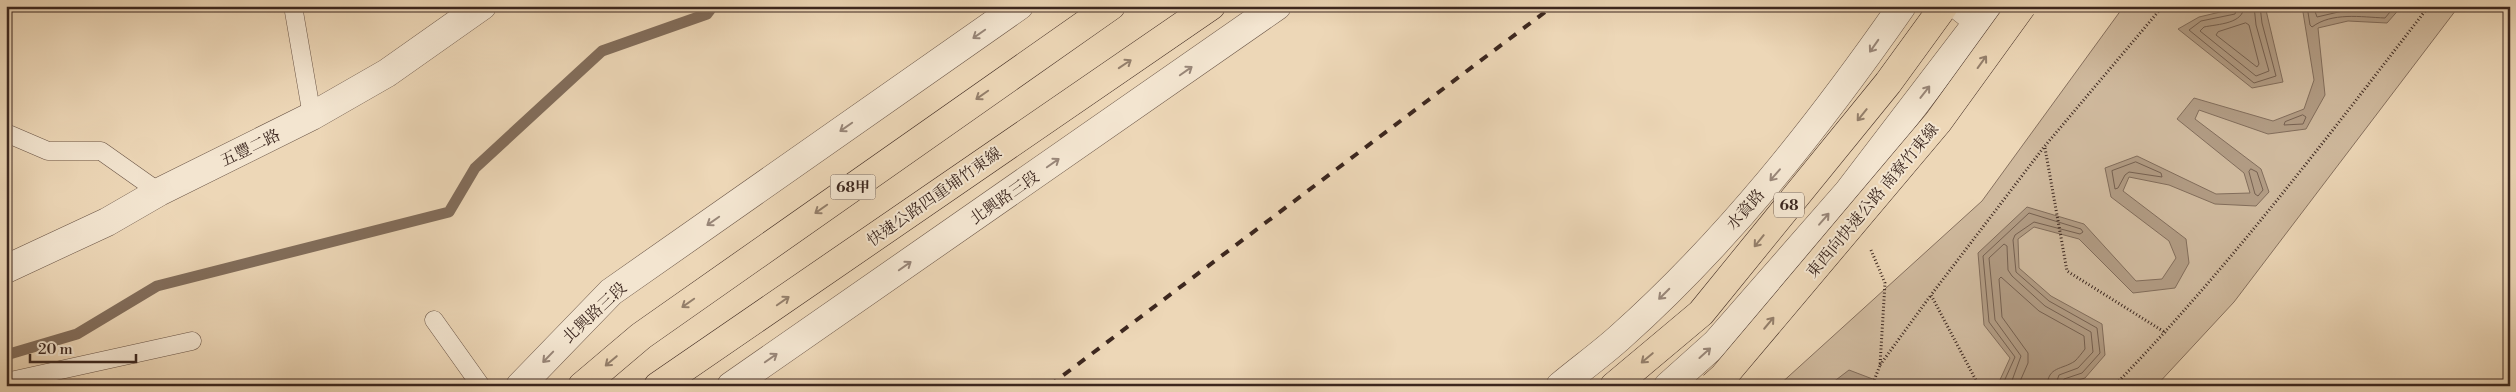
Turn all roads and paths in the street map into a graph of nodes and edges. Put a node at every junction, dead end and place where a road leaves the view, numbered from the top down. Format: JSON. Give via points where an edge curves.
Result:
{"nodes":[{"id":1,"x":293,"y":6,"type":"edge"},
{"id":2,"x":482,"y":6,"type":"edge"},
{"id":3,"x":1019,"y":6,"type":"edge"},
{"id":4,"x":1111,"y":6,"type":"edge"},
{"id":5,"x":1212,"y":6,"type":"edge"},
{"id":6,"x":1277,"y":6,"type":"edge"},
{"id":7,"x":1902,"y":6,"type":"edge"},
{"id":8,"x":1944,"y":6,"type":"edge"},
{"id":9,"x":2022,"y":6,"type":"edge"},
{"id":10,"x":2162,"y":6,"type":"edge"},
{"id":11,"x":2429,"y":6,"type":"edge"},
{"id":12,"x":1976,"y":11,"type":"edge"},
{"id":13,"x":312,"y":116,"type":"junction"},
{"id":14,"x":6,"y":134,"type":"edge"},
{"id":15,"x":2044,"y":147,"type":"junction"},
{"id":16,"x":159,"y":192,"type":"junction"},
{"id":17,"x":1870,"y":246,"type":"dead end"},
{"id":18,"x":6,"y":269,"type":"edge"},
{"id":19,"x":1931,"y":294,"type":"junction"},
{"id":20,"x":434,"y":320,"type":"dead end"},
{"id":21,"x":2166,"y":333,"type":"junction"},
{"id":22,"x":192,"y":341,"type":"dead end"},
{"id":23,"x":1880,"y":365,"type":"junction"},
{"id":24,"x":6,"y":382,"type":"edge"},
{"id":25,"x":481,"y":386,"type":"edge"},
{"id":26,"x":520,"y":386,"type":"edge"},
{"id":27,"x":582,"y":386,"type":"edge"},
{"id":28,"x":658,"y":386,"type":"edge"},
{"id":29,"x":731,"y":386,"type":"edge"},
{"id":30,"x":1560,"y":386,"type":"edge"},
{"id":31,"x":1614,"y":386,"type":"edge"},
{"id":32,"x":1668,"y":386,"type":"edge"},
{"id":33,"x":1713,"y":386,"type":"edge"},
{"id":34,"x":1872,"y":386,"type":"edge"},
{"id":35,"x":1979,"y":386,"type":"edge"},
{"id":36,"x":2114,"y":386,"type":"edge"}],
"edges":[{"from":1,"to":13,"type":"lane"},
{"from":2,"to":13,"type":"street","name":"五豐二路","via":[[387,73]]},
{"from":3,"to":26,"type":"street","name":"北興路三段","one_way":true,"via":[[611,292]]},
{"from":4,"to":27,"type":"highway","number":"68甲","one_way":true,"via":[[640,336]]},
{"from":28,"to":5,"type":"highway","name":"快速公路四重埔竹東線","one_way":true},
{"from":29,"to":6,"type":"street","name":"北興路三段","one_way":true},
{"from":7,"to":30,"type":"street","name":"水資路","one_way":true,"via":[[1855,73],[1778,171],[1712,246],[1619,338]]},
{"from":8,"to":31,"type":"highway","number":"68","one_way":true,"via":[[1888,83],[1701,313]]},
{"from":33,"to":9,"type":"highway","name":"東西向快速公路 南寮竹東線","one_way":true,"bridge":true,"via":[[1724,377],[1938,122]]},
{"from":10,"to":15,"type":"path"},
{"from":11,"to":21,"type":"path","via":[[2256,228]]},
{"from":32,"to":12,"type":"street","one_way":true,"via":[[1716,344],[1848,192]]},
{"from":13,"to":16,"type":"street","name":"五豐二路"},
{"from":14,"to":16,"type":"lane","via":[[48,150],[101,151]]},
{"from":15,"to":19,"type":"path"},
{"from":15,"to":21,"type":"path","via":[[2067,271]]},
{"from":16,"to":18,"type":"street","name":"五豐二路","via":[[107,222]]},
{"from":17,"to":23,"type":"path","via":[[1885,283]]},
{"from":19,"to":23,"type":"path"},
{"from":19,"to":35,"type":"path"},
{"from":20,"to":25,"type":"lane"},
{"from":21,"to":36,"type":"path"},
{"from":22,"to":24,"type":"lane"},
{"from":23,"to":34,"type":"path"}]}
